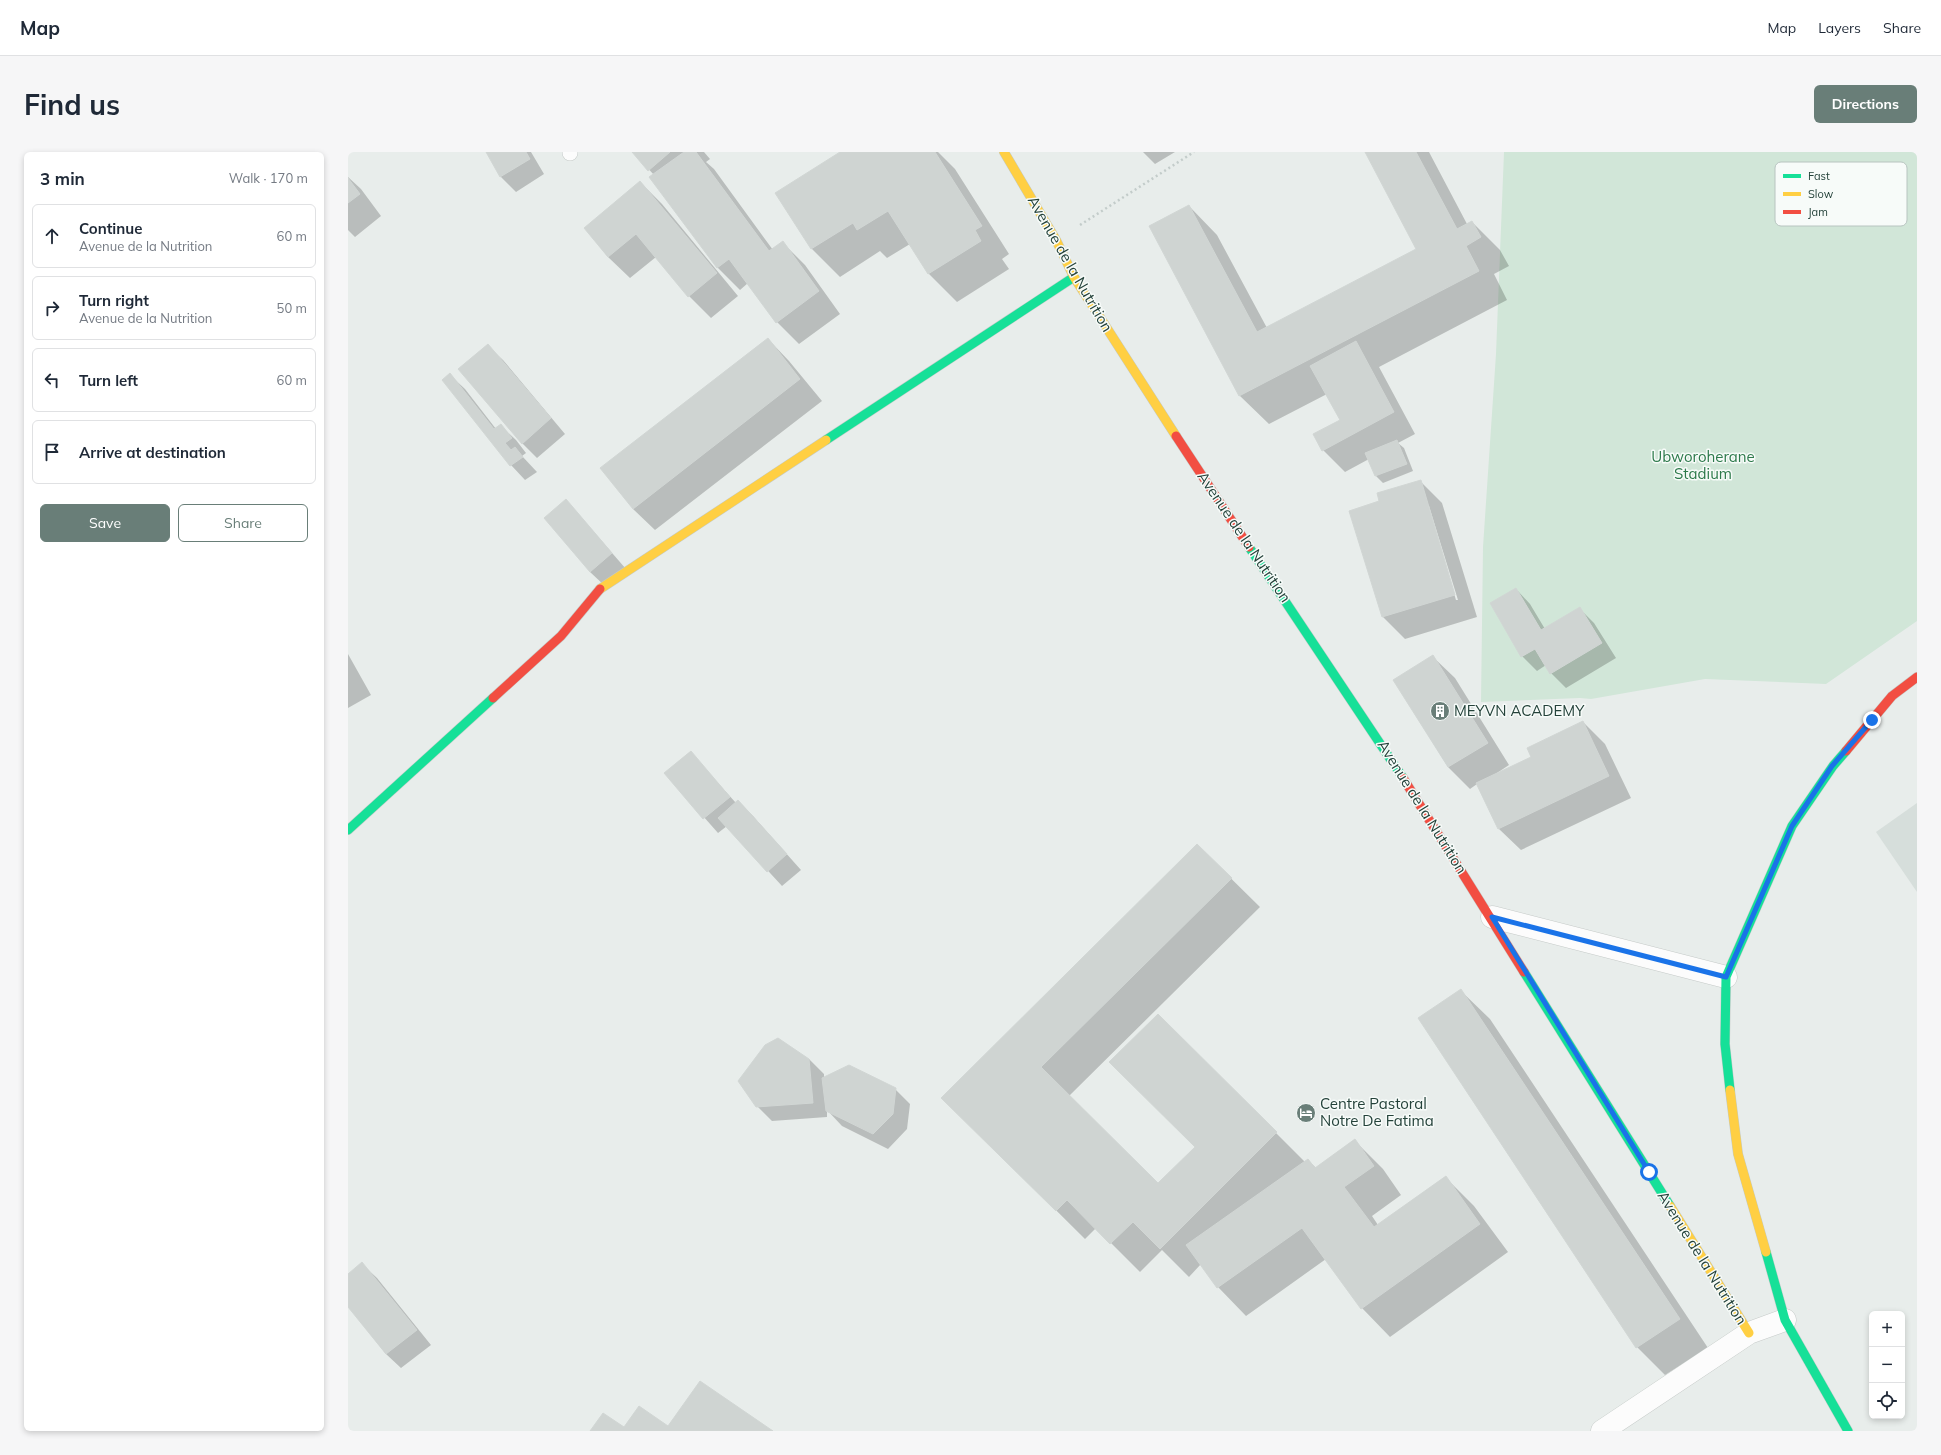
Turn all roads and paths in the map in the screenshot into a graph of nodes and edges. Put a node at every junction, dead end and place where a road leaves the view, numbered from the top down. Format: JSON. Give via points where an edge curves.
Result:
{"nodes":[{"id":1,"x":1004,"y":152,"type":"edge"},
{"id":2,"x":1194,"y":152,"type":"edge"},
{"id":3,"x":1056,"y":240,"type":"junction"},
{"id":4,"x":1074,"y":278,"type":"junction"},
{"id":5,"x":1917,"y":677,"type":"edge"},
{"id":6,"x":348,"y":830,"type":"edge"},
{"id":7,"x":1492,"y":917,"type":"junction"},
{"id":8,"x":1726,"y":977,"type":"junction"},
{"id":9,"x":1785,"y":1320,"type":"junction"},
{"id":10,"x":1749,"y":1333,"type":"junction"},
{"id":11,"x":1602,"y":1431,"type":"edge"},
{"id":12,"x":1848,"y":1431,"type":"edge"}],
"edges":[{"from":1,"to":3,"type":"street","name":"Avenue de la Nutrition"},
{"from":2,"to":3,"type":"path"},
{"from":3,"to":4,"type":"street","name":"Avenue de la Nutrition"},
{"from":4,"to":6,"type":"street","via":[[599,589],[560,636]]},
{"from":4,"to":7,"type":"street","name":"Avenue de la Nutrition","via":[[1382,744]]},
{"from":5,"to":8,"type":"street","via":[[1892,696],[1832,766],[1792,826]]},
{"from":7,"to":8,"type":"street"},
{"from":7,"to":10,"type":"street","name":"Avenue de la Nutrition"},
{"from":8,"to":9,"type":"street","via":[[1725,1044],[1738,1154]]},
{"from":9,"to":10,"type":"street"},
{"from":9,"to":12,"type":"street"},
{"from":10,"to":11,"type":"street"}]}
